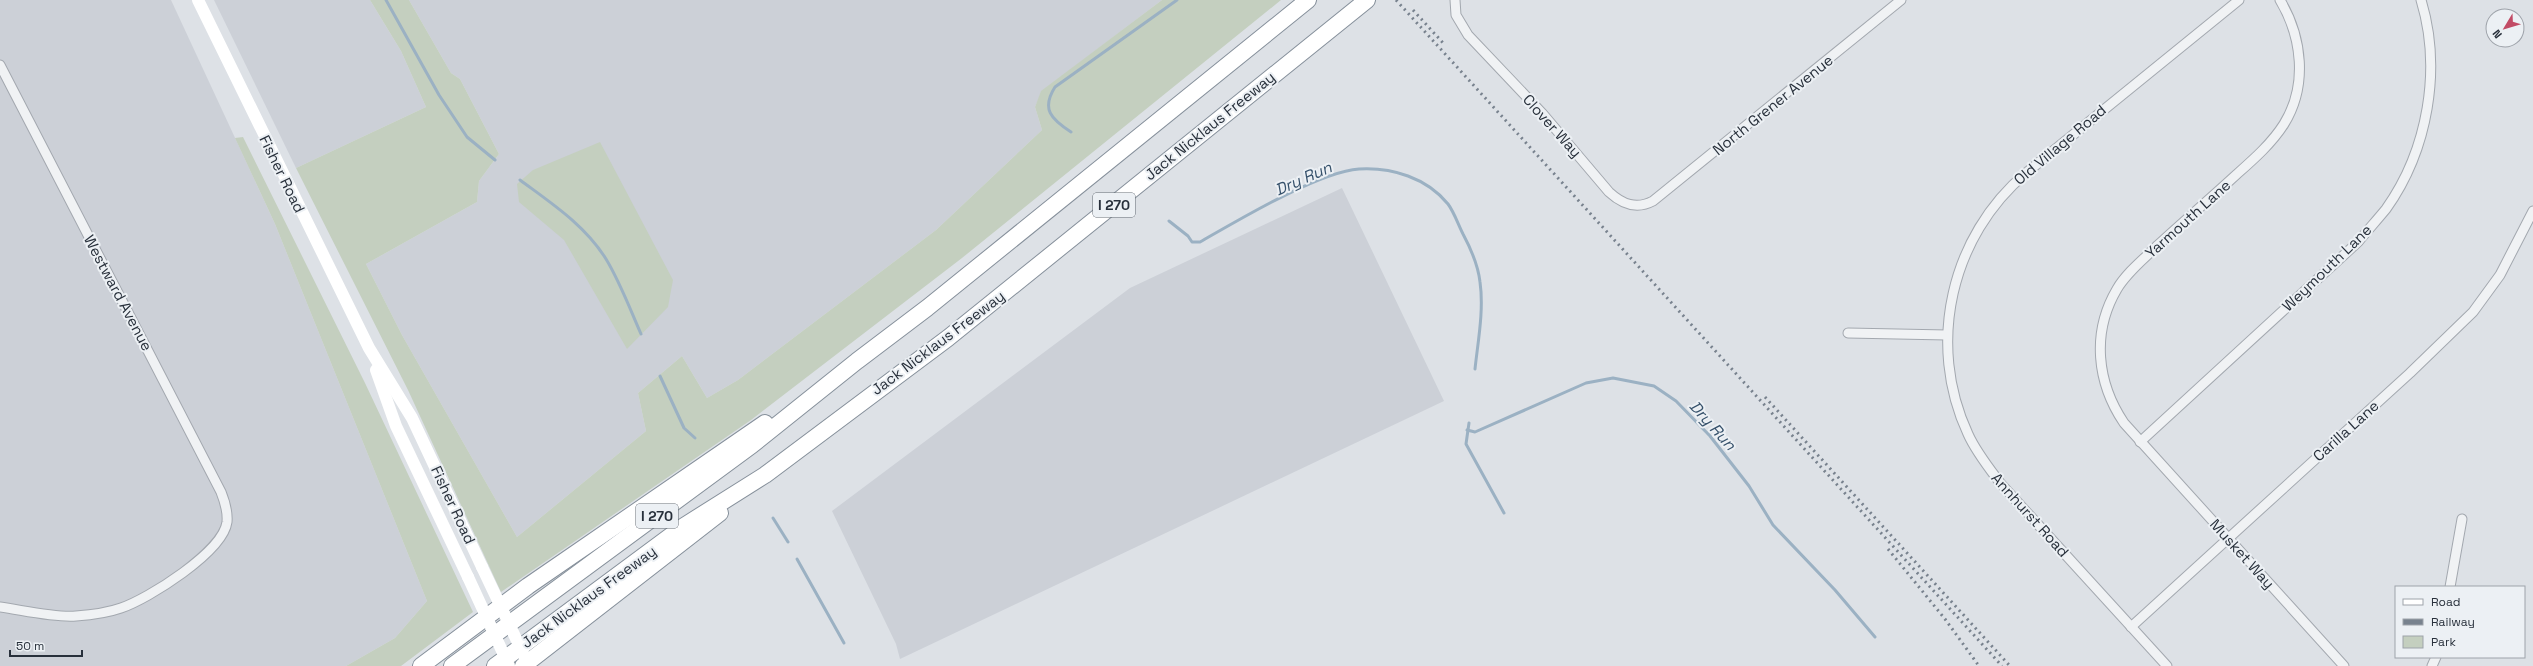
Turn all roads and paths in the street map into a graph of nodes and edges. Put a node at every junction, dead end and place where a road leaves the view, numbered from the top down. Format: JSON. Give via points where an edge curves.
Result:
{"nodes":[{"id":1,"x":198,"y":0,"type":"edge"},
{"id":2,"x":1308,"y":0,"type":"edge"},
{"id":3,"x":1366,"y":0,"type":"edge"},
{"id":4,"x":1455,"y":0,"type":"edge"},
{"id":5,"x":1901,"y":0,"type":"edge"},
{"id":6,"x":2239,"y":0,"type":"edge"},
{"id":7,"x":2280,"y":0,"type":"edge"},
{"id":8,"x":2421,"y":0,"type":"edge"},
{"id":9,"x":0,"y":65,"type":"edge"},
{"id":10,"x":1641,"y":206,"type":"joint"},
{"id":11,"x":2533,"y":211,"type":"edge"},
{"id":12,"x":1848,"y":333,"type":"dead end"},
{"id":13,"x":1947,"y":335,"type":"junction"},
{"id":14,"x":369,"y":348,"type":"junction"},
{"id":15,"x":857,"y":361,"type":"junction"},
{"id":16,"x":2140,"y":442,"type":"junction"},
{"id":17,"x":765,"y":475,"type":"junction"},
{"id":18,"x":2462,"y":519,"type":"dead end"},
{"id":19,"x":2228,"y":539,"type":"junction"},
{"id":20,"x":2450,"y":586,"type":"edge"},
{"id":21,"x":0,"y":607,"type":"edge"},
{"id":22,"x":2131,"y":627,"type":"junction"},
{"id":23,"x":420,"y":666,"type":"edge"},
{"id":24,"x":452,"y":666,"type":"edge"},
{"id":25,"x":495,"y":666,"type":"edge"},
{"id":26,"x":509,"y":666,"type":"edge"},
{"id":27,"x":523,"y":666,"type":"edge"},
{"id":28,"x":529,"y":666,"type":"edge"},
{"id":29,"x":2167,"y":666,"type":"edge"},
{"id":30,"x":2344,"y":666,"type":"edge"}],
"edges":[{"from":1,"to":14,"type":"main road","name":"Fisher Road"},
{"from":2,"to":15,"type":"highway","name":"Jack Nicklaus Freeway","number":"I 270","via":[[927,308]]},
{"from":3,"to":17,"type":"highway","name":"Jack Nicklaus Freeway","number":"I 270","via":[[954,333]]},
{"from":4,"to":10,"type":"street","name":"Clover Way","via":[[1456,15],[1468,35],[1542,114],[1609,192],[1628,205]]},
{"from":5,"to":10,"type":"street","name":"North Grener Avenue","via":[[1659,197]]},
{"from":6,"to":13,"type":"street","name":"Old Village Road","via":[[2026,173],[1999,199],[1984,217],[1965,254],[1952,295]]},
{"from":7,"to":16,"type":"street","name":"Yarmouth Lane","via":[[2293,25],[2299,58],[2297,90],[2284,123],[2258,154],[2134,268],[2117,290],[2108,311],[2100,344],[2106,389],[2114,408]]},
{"from":8,"to":16,"type":"street","name":"Weymouth Lane","via":[[2429,26],[2429,98],[2421,135],[2409,168],[2386,208],[2358,242]]},
{"from":9,"to":21,"type":"street","name":"Westward Avenue","via":[[221,492],[226,507],[227,523],[220,539],[185,570],[139,600],[120,609],[74,616]]},
{"from":11,"to":19,"type":"street","name":"Carilla Lane","via":[[2500,275],[2473,312],[2416,368]]},
{"from":12,"to":13,"type":"street"},
{"from":13,"to":22,"type":"street","name":"Annhurst Road","via":[[1951,386],[1968,433],[1979,454],[2001,484]]},
{"from":14,"to":26,"type":"main road","name":"Fisher Road","bridge":true,"via":[[396,426]]},
{"from":14,"to":28,"type":"main road","name":"Fisher Road","bridge":true,"via":[[412,418]]},
{"from":15,"to":23,"type":"highway","via":[[641,506]]},
{"from":15,"to":24,"type":"highway","name":"Jack Nicklaus Freeway","number":"I 270","via":[[752,445]]},
{"from":16,"to":19,"type":"street","name":"Musket Way"},
{"from":17,"to":25,"type":"highway","name":"Jack Nicklaus Freeway","number":"I 270","via":[[684,526]]},
{"from":17,"to":27,"type":"highway","via":[[692,537]]},
{"from":18,"to":20,"type":"street"},
{"from":19,"to":22,"type":"street","name":"Carilla Lane"},
{"from":19,"to":30,"type":"street","name":"Musket Way"},
{"from":22,"to":29,"type":"street","name":"Annhurst Road"}]}
